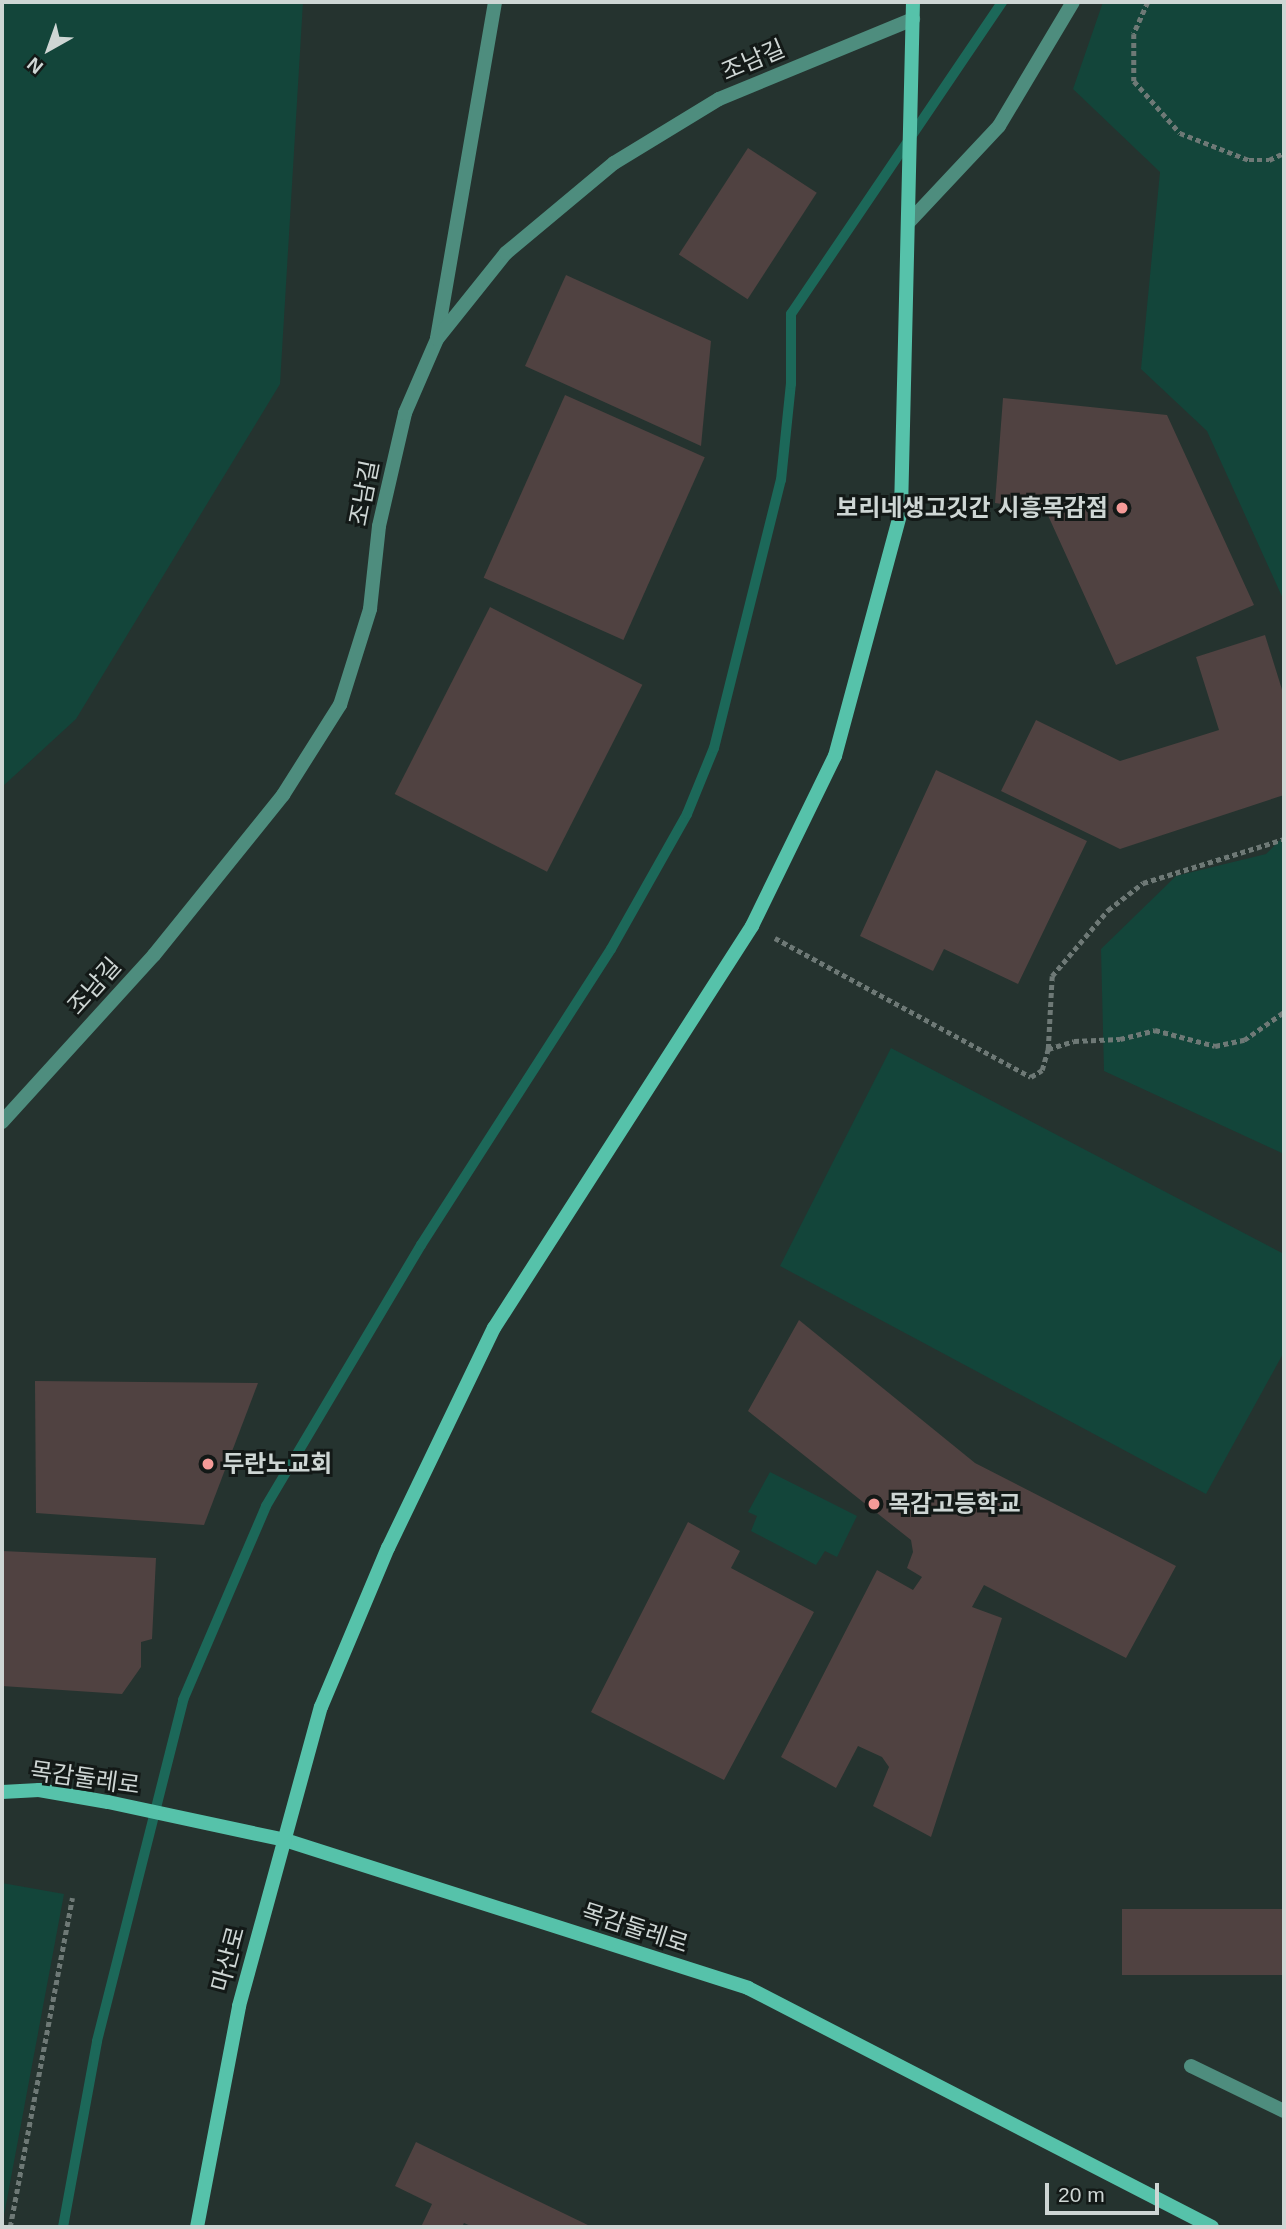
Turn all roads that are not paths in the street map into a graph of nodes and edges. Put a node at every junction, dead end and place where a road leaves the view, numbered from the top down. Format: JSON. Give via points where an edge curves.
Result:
{"nodes":[{"id":1,"x":495,"y":2,"type":"edge"},
{"id":2,"x":913,"y":2,"type":"edge"},
{"id":3,"x":1073,"y":2,"type":"edge"},
{"id":4,"x":913,"y":19,"type":"junction"},
{"id":5,"x":908,"y":223,"type":"junction"},
{"id":6,"x":437,"y":339,"type":"junction"},
{"id":7,"x":2,"y":1122,"type":"edge"},
{"id":8,"x":2,"y":1792,"type":"edge"},
{"id":9,"x":285,"y":1840,"type":"junction"},
{"id":10,"x":1191,"y":2066,"type":"dead end"},
{"id":11,"x":1284,"y":2111,"type":"edge"},
{"id":12,"x":197,"y":2227,"type":"edge"},
{"id":13,"x":1212,"y":2227,"type":"edge"}],
"edges":[{"from":1,"to":6,"type":"street"},
{"from":2,"to":4,"type":"street","name":"마산로"},
{"from":3,"to":5,"type":"street","via":[[999,126]]},
{"from":4,"to":5,"type":"street","name":"마산로"},
{"from":4,"to":6,"type":"street","name":"조남길","via":[[719,99],[614,163],[506,253]]},
{"from":5,"to":9,"type":"street","name":"마산로","via":[[901,512],[835,756],[752,926],[494,1328],[388,1548],[321,1707]]},
{"from":6,"to":7,"type":"street","name":"조남길","via":[[405,413],[379,526],[370,609],[340,705],[283,795],[162,944]]},
{"from":8,"to":9,"type":"street","name":"목감둘레로","via":[[38,1790]]},
{"from":9,"to":12,"type":"street","name":"마산로","via":[[239,2006]]},
{"from":9,"to":13,"type":"street","name":"목감둘레로","via":[[748,1989]]},
{"from":10,"to":11,"type":"street"}]}
